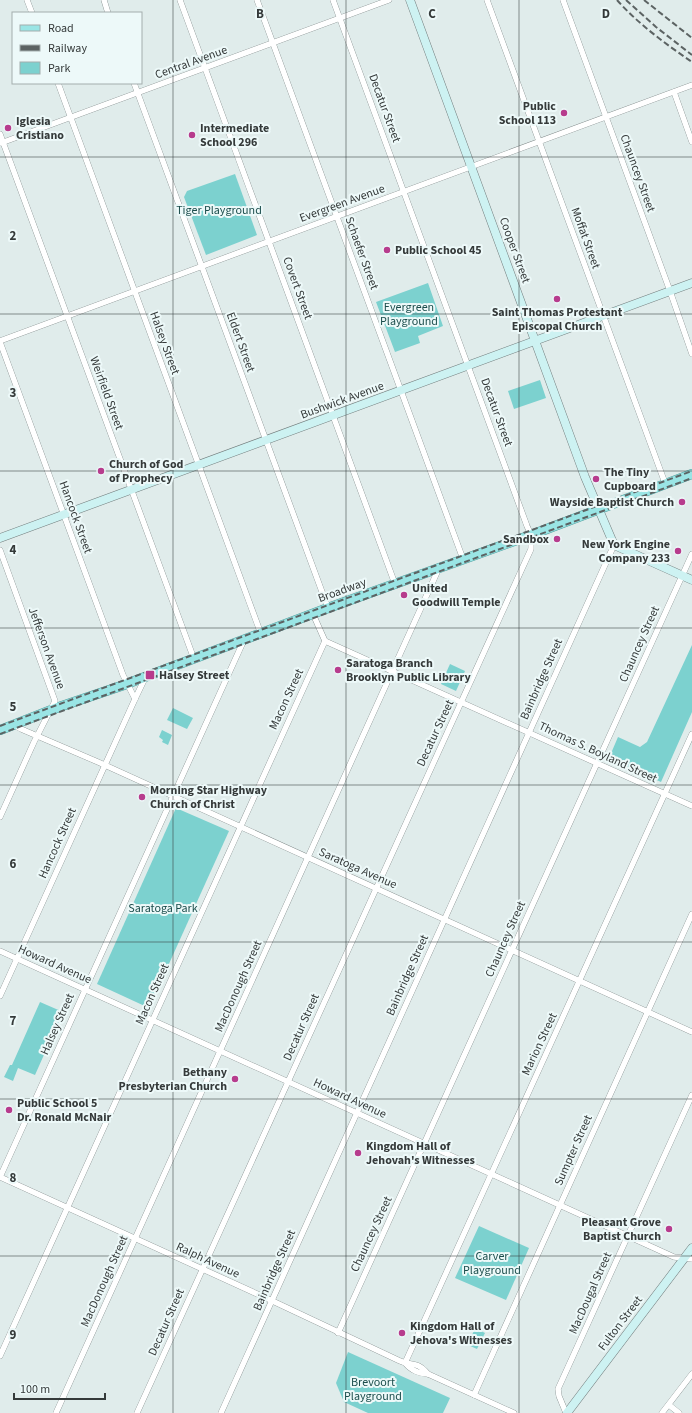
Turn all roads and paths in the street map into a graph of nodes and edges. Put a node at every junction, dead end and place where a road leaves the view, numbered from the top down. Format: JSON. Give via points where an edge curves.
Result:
{"nodes":[{"id":1,"x":27,"y":0,"type":"edge"},
{"id":2,"x":104,"y":0,"type":"edge"},
{"id":3,"x":180,"y":0,"type":"edge"},
{"id":4,"x":257,"y":0,"type":"edge"},
{"id":5,"x":333,"y":0,"type":"edge"},
{"id":6,"x":389,"y":0,"type":"edge"},
{"id":7,"x":410,"y":0,"type":"edge"},
{"id":8,"x":486,"y":0,"type":"edge"},
{"id":9,"x":563,"y":0,"type":"edge"},
{"id":10,"x":32,"y":12,"type":"edge"},
{"id":11,"x":108,"y":12,"type":"edge"},
{"id":12,"x":340,"y":18,"type":"junction"},
{"id":13,"x":273,"y":43,"type":"junction"},
{"id":14,"x":206,"y":68,"type":"junction"},
{"id":15,"x":58,"y":84,"type":"edge"},
{"id":16,"x":134,"y":84,"type":"edge"},
{"id":17,"x":692,"y":85,"type":"edge"},
{"id":18,"x":674,"y":92,"type":"junction"},
{"id":19,"x":138,"y":93,"type":"junction"},
{"id":20,"x":71,"y":118,"type":"junction"},
{"id":21,"x":606,"y":118,"type":"junction"},
{"id":22,"x":0,"y":134,"type":"edge"},
{"id":23,"x":539,"y":142,"type":"junction"},
{"id":24,"x":692,"y":142,"type":"edge"},
{"id":25,"x":2,"y":143,"type":"edge"},
{"id":26,"x":471,"y":167,"type":"junction"},
{"id":27,"x":404,"y":192,"type":"junction"},
{"id":28,"x":337,"y":217,"type":"junction"},
{"id":29,"x":269,"y":242,"type":"junction"},
{"id":30,"x":202,"y":267,"type":"junction"},
{"id":31,"x":692,"y":283,"type":"edge"},
{"id":32,"x":670,"y":291,"type":"junction"},
{"id":33,"x":135,"y":292,"type":"junction"},
{"id":34,"x":67,"y":316,"type":"junction"},
{"id":35,"x":603,"y":316,"type":"junction"},
{"id":36,"x":0,"y":341,"type":"edge"},
{"id":37,"x":536,"y":341,"type":"junction"},
{"id":38,"x":692,"y":354,"type":"edge"},
{"id":39,"x":468,"y":366,"type":"junction"},
{"id":40,"x":401,"y":391,"type":"junction"},
{"id":41,"x":333,"y":416,"type":"junction"},
{"id":42,"x":266,"y":440,"type":"junction"},
{"id":43,"x":199,"y":465,"type":"junction"},
{"id":44,"x":692,"y":474,"type":"edge"},
{"id":45,"x":665,"y":483,"type":"junction"},
{"id":46,"x":131,"y":490,"type":"junction"},
{"id":47,"x":598,"y":509,"type":"junction"},
{"id":48,"x":64,"y":515,"type":"junction"},
{"id":49,"x":530,"y":535,"type":"junction"},
{"id":50,"x":0,"y":538,"type":"edge"},
{"id":51,"x":614,"y":545,"type":"junction"},
{"id":52,"x":0,"y":550,"type":"edge"},
{"id":53,"x":692,"y":554,"type":"edge"},
{"id":54,"x":463,"y":559,"type":"junction"},
{"id":55,"x":439,"y":568,"type":"junction"},
{"id":56,"x":682,"y":576,"type":"junction"},
{"id":57,"x":692,"y":580,"type":"edge"},
{"id":58,"x":395,"y":584,"type":"junction"},
{"id":59,"x":328,"y":608,"type":"junction"},
{"id":60,"x":313,"y":614,"type":"junction"},
{"id":61,"x":261,"y":634,"type":"junction"},
{"id":62,"x":244,"y":640,"type":"junction"},
{"id":63,"x":325,"y":641,"type":"junction"},
{"id":64,"x":194,"y":659,"type":"junction"},
{"id":65,"x":393,"y":670,"type":"junction"},
{"id":66,"x":146,"y":676,"type":"junction"},
{"id":67,"x":127,"y":683,"type":"junction"},
{"id":68,"x":134,"y":699,"type":"junction"},
{"id":69,"x":462,"y":702,"type":"junction"},
{"id":70,"x":51,"y":710,"type":"junction"},
{"id":71,"x":14,"y":725,"type":"junction"},
{"id":72,"x":0,"y":730,"type":"edge"},
{"id":73,"x":529,"y":732,"type":"junction"},
{"id":74,"x":692,"y":734,"type":"edge"},
{"id":75,"x":37,"y":736,"type":"junction"},
{"id":76,"x":597,"y":763,"type":"junction"},
{"id":77,"x":105,"y":766,"type":"junction"},
{"id":78,"x":665,"y":794,"type":"junction"},
{"id":79,"x":172,"y":796,"type":"junction"},
{"id":80,"x":692,"y":806,"type":"edge"},
{"id":81,"x":0,"y":816,"type":"edge"},
{"id":82,"x":240,"y":827,"type":"junction"},
{"id":83,"x":308,"y":858,"type":"junction"},
{"id":84,"x":376,"y":889,"type":"junction"},
{"id":85,"x":692,"y":914,"type":"edge"},
{"id":86,"x":444,"y":920,"type":"junction"},
{"id":87,"x":512,"y":950,"type":"junction"},
{"id":88,"x":0,"y":951,"type":"edge"},
{"id":89,"x":17,"y":959,"type":"junction"},
{"id":90,"x":580,"y":981,"type":"junction"},
{"id":91,"x":85,"y":990,"type":"junction"},
{"id":92,"x":0,"y":996,"type":"edge"},
{"id":93,"x":648,"y":1012,"type":"junction"},
{"id":94,"x":152,"y":1020,"type":"junction"},
{"id":95,"x":692,"y":1032,"type":"edge"},
{"id":96,"x":220,"y":1051,"type":"junction"},
{"id":97,"x":289,"y":1082,"type":"junction"},
{"id":98,"x":692,"y":1095,"type":"edge"},
{"id":99,"x":356,"y":1113,"type":"junction"},
{"id":100,"x":424,"y":1144,"type":"junction"},
{"id":101,"x":491,"y":1174,"type":"junction"},
{"id":102,"x":0,"y":1177,"type":"edge"},
{"id":103,"x":560,"y":1205,"type":"junction"},
{"id":104,"x":67,"y":1208,"type":"junction"},
{"id":105,"x":628,"y":1236,"type":"junction"},
{"id":106,"x":135,"y":1239,"type":"junction"},
{"id":107,"x":692,"y":1248,"type":"edge"},
{"id":108,"x":688,"y":1259,"type":"edge"},
{"id":109,"x":202,"y":1269,"type":"junction"},
{"id":110,"x":272,"y":1302,"type":"junction"},
{"id":111,"x":338,"y":1333,"type":"junction"},
{"id":112,"x":0,"y":1356,"type":"edge"},
{"id":113,"x":405,"y":1364,"type":"junction"},
{"id":114,"x":692,"y":1374,"type":"edge"},
{"id":115,"x":474,"y":1395,"type":"junction"},
{"id":116,"x":669,"y":1405,"type":"junction"},
{"id":117,"x":56,"y":1413,"type":"edge"},
{"id":118,"x":138,"y":1413,"type":"edge"},
{"id":119,"x":221,"y":1413,"type":"edge"},
{"id":120,"x":514,"y":1413,"type":"edge"},
{"id":121,"x":567,"y":1413,"type":"edge"},
{"id":122,"x":662,"y":1413,"type":"edge"},
{"id":123,"x":679,"y":1413,"type":"edge"}],
"edges":[{"from":1,"to":10,"type":"street"},
{"from":2,"to":11,"type":"street"},
{"from":3,"to":14,"type":"street","name":"Covert Street"},
{"from":4,"to":13,"type":"street","name":"Schaefer Street"},
{"from":5,"to":12,"type":"street","name":"Decatur Street"},
{"from":6,"to":12,"type":"street","name":"Central Avenue"},
{"from":7,"to":26,"type":"main road","name":"Cooper Street"},
{"from":8,"to":23,"type":"street","name":"Moffat Street"},
{"from":9,"to":21,"type":"street","name":"Chauncey Street"},
{"from":12,"to":13,"type":"street","name":"Central Avenue"},
{"from":12,"to":27,"type":"street","name":"Decatur Street"},
{"from":13,"to":14,"type":"street","name":"Central Avenue"},
{"from":13,"to":28,"type":"street","name":"Schaefer Street"},
{"from":14,"to":19,"type":"street","name":"Central Avenue"},
{"from":14,"to":29,"type":"street","name":"Covert Street"},
{"from":15,"to":20,"type":"street","name":"Halsey Street"},
{"from":16,"to":19,"type":"street","name":"Eldert Street"},
{"from":17,"to":18,"type":"street","name":"Evergreen Avenue"},
{"from":18,"to":21,"type":"street","name":"Evergreen Avenue"},
{"from":18,"to":24,"type":"street"},
{"from":19,"to":20,"type":"street","name":"Central Avenue"},
{"from":19,"to":30,"type":"street","name":"Eldert Street"},
{"from":20,"to":25,"type":"street","name":"Central Avenue"},
{"from":20,"to":33,"type":"street","name":"Halsey Street"},
{"from":21,"to":23,"type":"street","name":"Evergreen Avenue"},
{"from":21,"to":32,"type":"street","name":"Chauncey Street"},
{"from":22,"to":25,"type":"street","name":"Weirfield Street"},
{"from":23,"to":26,"type":"street","name":"Evergreen Avenue"},
{"from":23,"to":35,"type":"street","name":"Moffat Street"},
{"from":25,"to":34,"type":"street","name":"Weirfield Street"},
{"from":26,"to":27,"type":"street","name":"Evergreen Avenue"},
{"from":26,"to":37,"type":"main road","name":"Cooper Street"},
{"from":27,"to":28,"type":"street","name":"Evergreen Avenue"},
{"from":27,"to":39,"type":"street","name":"Decatur Street"},
{"from":28,"to":29,"type":"street","name":"Evergreen Avenue"},
{"from":28,"to":40,"type":"street","name":"Schaefer Street"},
{"from":29,"to":30,"type":"street","name":"Evergreen Avenue"},
{"from":29,"to":41,"type":"street","name":"Covert Street"},
{"from":30,"to":33,"type":"street","name":"Evergreen Avenue"},
{"from":30,"to":42,"type":"street","name":"Eldert Street"},
{"from":31,"to":32,"type":"main road","name":"Bushwick Avenue"},
{"from":32,"to":35,"type":"main road","name":"Bushwick Avenue"},
{"from":32,"to":38,"type":"street","name":"Chauncey Street"},
{"from":33,"to":34,"type":"street","name":"Evergreen Avenue"},
{"from":33,"to":43,"type":"street","name":"Halsey Street"},
{"from":34,"to":36,"type":"street","name":"Evergreen Avenue"},
{"from":34,"to":46,"type":"street","name":"Weirfield Street"},
{"from":35,"to":37,"type":"main road","name":"Bushwick Avenue"},
{"from":35,"to":45,"type":"street","name":"Moffat Street"},
{"from":36,"to":48,"type":"street","name":"Hancock Street"},
{"from":37,"to":39,"type":"main road","name":"Bushwick Avenue"},
{"from":37,"to":47,"type":"main road","name":"Cooper Street"},
{"from":39,"to":40,"type":"main road","name":"Bushwick Avenue"},
{"from":39,"to":49,"type":"street","name":"Decatur Street"},
{"from":40,"to":41,"type":"main road","name":"Bushwick Avenue"},
{"from":40,"to":54,"type":"street","name":"Schaefer Street"},
{"from":41,"to":42,"type":"main road","name":"Bushwick Avenue"},
{"from":41,"to":58,"type":"street","name":"Covert Street"},
{"from":42,"to":43,"type":"main road","name":"Bushwick Avenue"},
{"from":42,"to":59,"type":"street","name":"Eldert Street"},
{"from":43,"to":46,"type":"main road","name":"Bushwick Avenue"},
{"from":43,"to":61,"type":"street","name":"Halsey Street"},
{"from":44,"to":45,"type":"main road","name":"Broadway"},
{"from":45,"to":47,"type":"main road","name":"Broadway"},
{"from":46,"to":48,"type":"main road","name":"Bushwick Avenue"},
{"from":46,"to":64,"type":"street","name":"Weirfield Street"},
{"from":47,"to":49,"type":"main road","name":"Broadway"},
{"from":47,"to":51,"type":"main road","name":"Cooper Street"},
{"from":48,"to":50,"type":"main road","name":"Bushwick Avenue"},
{"from":48,"to":67,"type":"street","name":"Hancock Street"},
{"from":49,"to":54,"type":"main road","name":"Broadway"},
{"from":49,"to":69,"type":"street","name":"Decatur Street","via":[[531,549]]},
{"from":51,"to":56,"type":"main road"},
{"from":51,"to":73,"type":"street","name":"Bainbridge Street"},
{"from":52,"to":70,"type":"street","name":"Jefferson Avenue","via":[[55,701]]},
{"from":53,"to":56,"type":"street","name":"Chauncey Street"},
{"from":54,"to":55,"type":"main road","name":"Broadway"},
{"from":55,"to":58,"type":"main road","name":"Broadway"},
{"from":55,"to":65,"type":"street","name":"MacDonough Street"},
{"from":56,"to":57,"type":"main road"},
{"from":56,"to":76,"type":"street","name":"Chauncey Street"},
{"from":58,"to":59,"type":"main road","name":"Broadway"},
{"from":59,"to":60,"type":"main road","name":"Broadway"},
{"from":60,"to":61,"type":"main road","name":"Broadway"},
{"from":60,"to":63,"type":"street"},
{"from":61,"to":62,"type":"main road","name":"Broadway"},
{"from":62,"to":64,"type":"main road","name":"Broadway"},
{"from":62,"to":79,"type":"street","name":"Halsey Street"},
{"from":63,"to":65,"type":"street","name":"Thomas S. Boyland Street"},
{"from":63,"to":82,"type":"street","name":"Macon Street"},
{"from":64,"to":66,"type":"main road","name":"Broadway"},
{"from":65,"to":69,"type":"street","name":"Thomas S. Boyland Street"},
{"from":65,"to":83,"type":"street","name":"MacDonough Street"},
{"from":66,"to":67,"type":"main road","name":"Broadway"},
{"from":66,"to":68,"type":"street","name":"Hancock Street"},
{"from":67,"to":68,"type":"street","name":"Hancock Street"},
{"from":67,"to":70,"type":"main road","name":"Broadway"},
{"from":68,"to":77,"type":"street","name":"Hancock Street"},
{"from":69,"to":73,"type":"street","name":"Thomas S. Boyland Street"},
{"from":69,"to":84,"type":"street","name":"Decatur Street"},
{"from":70,"to":71,"type":"main road","name":"Broadway"},
{"from":70,"to":75,"type":"street","name":"Jefferson Avenue"},
{"from":71,"to":72,"type":"main road","name":"Broadway"},
{"from":71,"to":75,"type":"street","name":"Saratoga Avenue"},
{"from":73,"to":76,"type":"street","name":"Thomas S. Boyland Street"},
{"from":73,"to":86,"type":"street","name":"Bainbridge Street"},
{"from":74,"to":78,"type":"street","name":"Marion Street"},
{"from":75,"to":77,"type":"street","name":"Saratoga Avenue"},
{"from":75,"to":81,"type":"street","name":"Jefferson Avenue"},
{"from":76,"to":78,"type":"street","name":"Thomas S. Boyland Street"},
{"from":76,"to":87,"type":"street","name":"Chauncey Street"},
{"from":77,"to":79,"type":"street","name":"Saratoga Avenue"},
{"from":77,"to":89,"type":"street","name":"Hancock Street"},
{"from":78,"to":80,"type":"street","name":"Thomas S. Boyland Street"},
{"from":78,"to":90,"type":"street","name":"Marion Street"},
{"from":79,"to":82,"type":"street","name":"Saratoga Avenue"},
{"from":79,"to":91,"type":"street","name":"Halsey Street"},
{"from":82,"to":83,"type":"street","name":"Saratoga Avenue"},
{"from":82,"to":94,"type":"street","name":"Macon Street"},
{"from":83,"to":84,"type":"street","name":"Saratoga Avenue"},
{"from":83,"to":96,"type":"street","name":"MacDonough Street"},
{"from":84,"to":86,"type":"street","name":"Saratoga Avenue"},
{"from":84,"to":97,"type":"street","name":"Decatur Street"},
{"from":85,"to":93,"type":"street","name":"Sumpter Street"},
{"from":86,"to":87,"type":"street","name":"Saratoga Avenue"},
{"from":86,"to":99,"type":"street","name":"Bainbridge Street"},
{"from":87,"to":90,"type":"street","name":"Saratoga Avenue"},
{"from":87,"to":100,"type":"street","name":"Chauncey Street"},
{"from":88,"to":89,"type":"street","name":"Howard Avenue"},
{"from":89,"to":91,"type":"street","name":"Howard Avenue"},
{"from":89,"to":92,"type":"street","name":"Hancock Street"},
{"from":90,"to":93,"type":"street","name":"Saratoga Avenue"},
{"from":90,"to":101,"type":"street","name":"Marion Street"},
{"from":91,"to":94,"type":"street","name":"Howard Avenue"},
{"from":91,"to":102,"type":"street","name":"Halsey Street"},
{"from":93,"to":95,"type":"street","name":"Saratoga Avenue"},
{"from":93,"to":103,"type":"street","name":"Sumpter Street"},
{"from":94,"to":96,"type":"street","name":"Howard Avenue"},
{"from":94,"to":104,"type":"street","name":"Macon Street"},
{"from":96,"to":97,"type":"street","name":"Howard Avenue"},
{"from":96,"to":106,"type":"street","name":"MacDonough Street"},
{"from":97,"to":99,"type":"street","name":"Howard Avenue"},
{"from":97,"to":109,"type":"street","name":"Decatur Street"},
{"from":98,"to":105,"type":"street","name":"MacDougal Street"},
{"from":99,"to":100,"type":"street","name":"Howard Avenue"},
{"from":99,"to":110,"type":"street","name":"Bainbridge Street"},
{"from":100,"to":101,"type":"street","name":"Howard Avenue"},
{"from":100,"to":111,"type":"street","name":"Chauncey Street"},
{"from":101,"to":103,"type":"street","name":"Howard Avenue"},
{"from":101,"to":113,"type":"street","name":"Marion Street"},
{"from":102,"to":104,"type":"street","name":"Ralph Avenue"},
{"from":103,"to":105,"type":"street","name":"Howard Avenue"},
{"from":103,"to":115,"type":"street","name":"Sumpter Street"},
{"from":104,"to":106,"type":"street","name":"Ralph Avenue"},
{"from":104,"to":112,"type":"street","name":"Macon Street"},
{"from":105,"to":108,"type":"street","name":"Howard Avenue","via":[[674,1257]]},
{"from":105,"to":121,"type":"street","name":"MacDougal Street","via":[[558,1389]]},
{"from":106,"to":109,"type":"street","name":"Ralph Avenue"},
{"from":106,"to":117,"type":"street","name":"MacDonough Street"},
{"from":107,"to":108,"type":"main road","name":"Fulton Street"},
{"from":108,"to":121,"type":"main road","name":"Fulton Street"},
{"from":109,"to":110,"type":"street","name":"Ralph Avenue"},
{"from":109,"to":118,"type":"street","name":"Decatur Street"},
{"from":110,"to":111,"type":"street","name":"Ralph Avenue"},
{"from":110,"to":119,"type":"street","name":"Bainbridge Street"},
{"from":111,"to":113,"type":"street","name":"Ralph Avenue"},
{"from":113,"to":115,"type":"street","name":"Ralph Avenue","via":[[415,1372],[428,1374]]},
{"from":114,"to":116,"type":"street"},
{"from":115,"to":120,"type":"street","name":"Ralph Avenue"},
{"from":116,"to":122,"type":"street"},
{"from":116,"to":123,"type":"street"}]}
